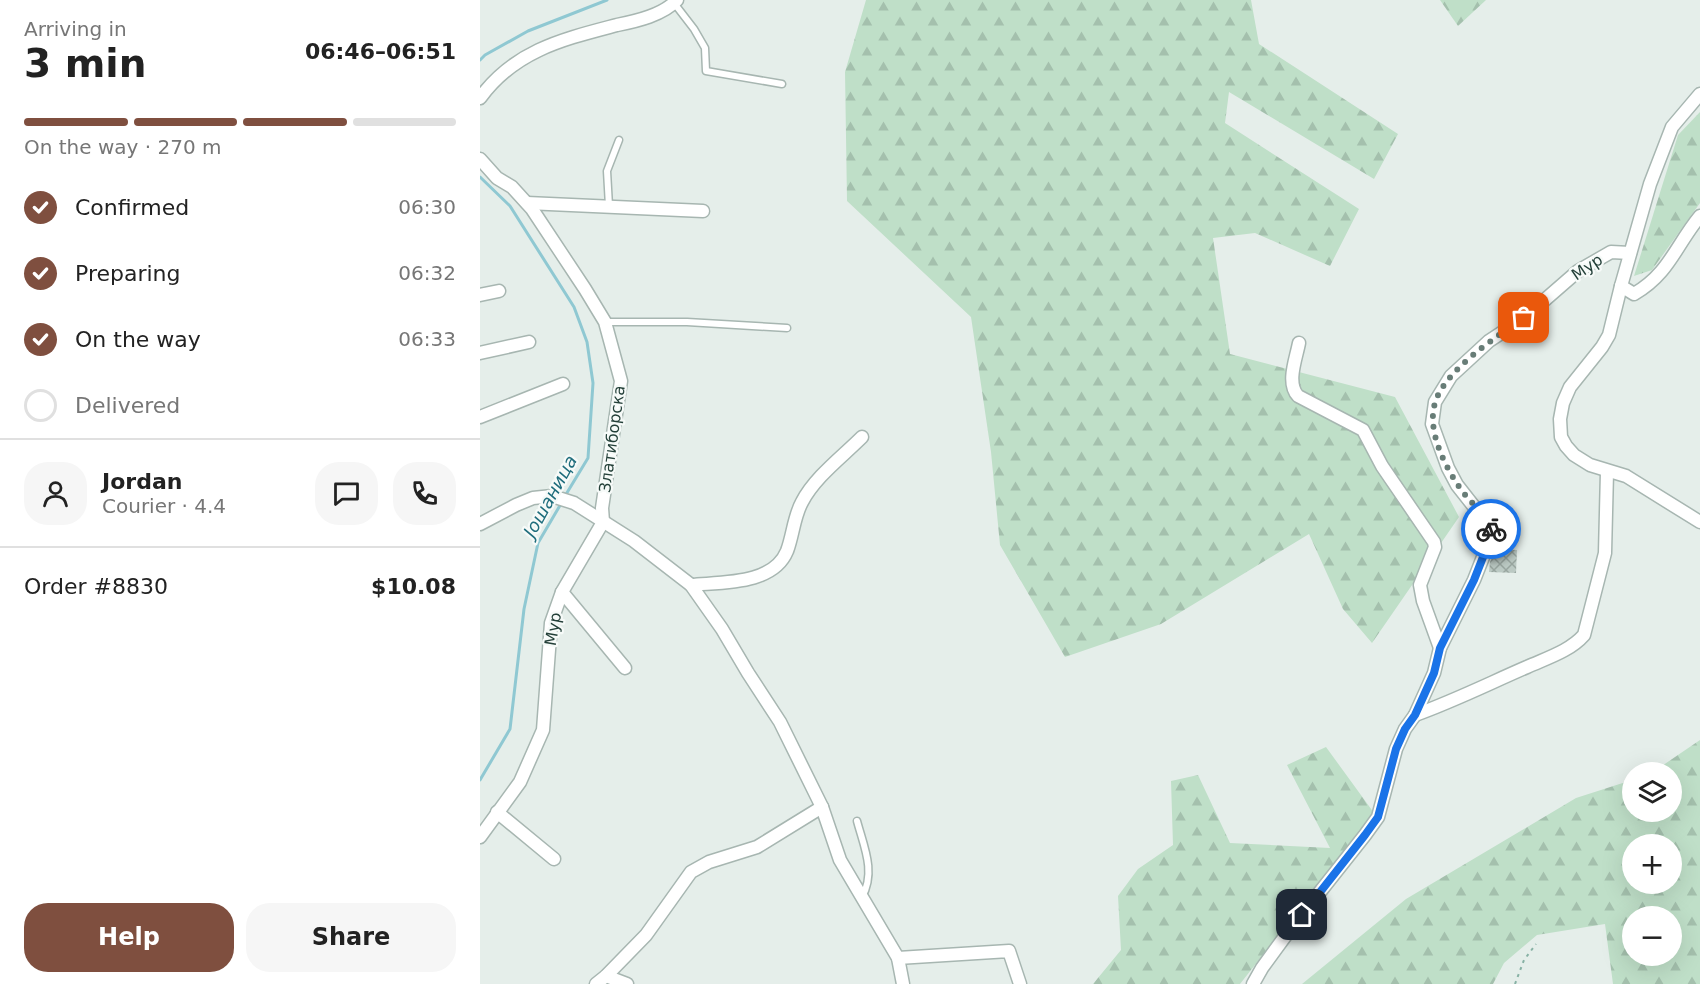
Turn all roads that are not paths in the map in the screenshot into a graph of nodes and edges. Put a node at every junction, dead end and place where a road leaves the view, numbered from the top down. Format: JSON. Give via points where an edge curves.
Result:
{"nodes":[{"id":1,"x":675,"y":2,"type":"edge"},
{"id":2,"x":782,"y":84,"type":"dead end"},
{"id":3,"x":1700,"y":94,"type":"edge"},
{"id":4,"x":480,"y":98,"type":"edge"},
{"id":5,"x":619,"y":140,"type":"dead end"},
{"id":6,"x":480,"y":159,"type":"edge"},
{"id":7,"x":527,"y":203,"type":"junction"},
{"id":8,"x":609,"y":207,"type":"junction"},
{"id":9,"x":703,"y":212,"type":"dead end"},
{"id":10,"x":1700,"y":216,"type":"edge"},
{"id":11,"x":1630,"y":253,"type":"junction"},
{"id":12,"x":1621,"y":286,"type":"junction"},
{"id":13,"x":499,"y":291,"type":"dead end"},
{"id":14,"x":480,"y":295,"type":"edge"},
{"id":15,"x":605,"y":322,"type":"junction"},
{"id":16,"x":787,"y":328,"type":"dead end"},
{"id":17,"x":530,"y":342,"type":"dead end"},
{"id":18,"x":1299,"y":343,"type":"dead end"},
{"id":19,"x":480,"y":353,"type":"edge"},
{"id":20,"x":563,"y":384,"type":"dead end"},
{"id":21,"x":480,"y":417,"type":"edge"},
{"id":22,"x":862,"y":437,"type":"dead end"},
{"id":23,"x":1607,"y":471,"type":"junction"},
{"id":24,"x":603,"y":522,"type":"junction"},
{"id":25,"x":1700,"y":522,"type":"edge"},
{"id":26,"x":480,"y":524,"type":"edge"},
{"id":27,"x":691,"y":585,"type":"junction"},
{"id":28,"x":562,"y":592,"type":"junction"},
{"id":29,"x":1440,"y":648,"type":"junction"},
{"id":30,"x":625,"y":668,"type":"dead end"},
{"id":31,"x":1415,"y":715,"type":"junction"},
{"id":32,"x":822,"y":807,"type":"junction"},
{"id":33,"x":497,"y":812,"type":"junction"},
{"id":34,"x":856,"y":821,"type":"dead end"},
{"id":35,"x":480,"y":837,"type":"edge"},
{"id":36,"x":554,"y":859,"type":"dead end"},
{"id":37,"x":862,"y":897,"type":"junction"},
{"id":38,"x":898,"y":958,"type":"junction"},
{"id":39,"x":601,"y":980,"type":"edge"},
{"id":40,"x":627,"y":984,"type":"edge"},
{"id":41,"x":903,"y":984,"type":"edge"},
{"id":42,"x":1020,"y":984,"type":"edge"},
{"id":43,"x":1253,"y":984,"type":"edge"}],
"edges":[{"from":1,"to":2,"type":"lane","via":[[705,48],[706,71]]},
{"from":1,"to":4,"type":"street","via":[[634,21],[560,40],[528,55],[496,78]]},
{"from":3,"to":11,"type":"street","name":"Мур","via":[[1672,127]]},
{"from":5,"to":8,"type":"lane","via":[[606,171]]},
{"from":6,"to":7,"type":"street","name":"Златиборска"},
{"from":7,"to":8,"type":"street"},
{"from":7,"to":15,"type":"street","name":"Златиборска"},
{"from":8,"to":9,"type":"street"},
{"from":10,"to":12,"type":"street","via":[[1665,269],[1647,286],[1634,294]]},
{"from":11,"to":12,"type":"street","name":"Мур"},
{"from":11,"to":29,"type":"street","name":"Мур","via":[[1611,252],[1578,271],[1450,376],[1435,402],[1432,424],[1448,468],[1490,526],[1491,533],[1474,580]]},
{"from":12,"to":23,"type":"street","name":"Мур","via":[[1609,334],[1570,387],[1560,419],[1561,437],[1574,455]]},
{"from":13,"to":14,"type":"street"},
{"from":15,"to":16,"type":"lane"},
{"from":15,"to":24,"type":"street","name":"Златиборска","via":[[621,381]]},
{"from":17,"to":19,"type":"street"},
{"from":18,"to":29,"type":"street","via":[[1294,392],[1363,430],[1382,466],[1434,542],[1420,585]]},
{"from":20,"to":21,"type":"street"},
{"from":22,"to":27,"type":"street","via":[[801,502],[780,563],[766,573],[743,579]]},
{"from":23,"to":25,"type":"street","name":"Мур","via":[[1626,476]]},
{"from":23,"to":31,"type":"street","via":[[1605,553],[1584,635],[1558,653]]},
{"from":24,"to":26,"type":"street","via":[[574,503],[552,496],[534,498]]},
{"from":24,"to":27,"type":"street"},
{"from":24,"to":28,"type":"street","name":"Мур"},
{"from":27,"to":32,"type":"street","via":[[780,722]]},
{"from":28,"to":30,"type":"street"},
{"from":28,"to":33,"type":"street","name":"Мур","via":[[551,623],[543,730],[520,782]]},
{"from":29,"to":31,"type":"street","name":"Мур","via":[[1434,673]]},
{"from":31,"to":43,"type":"street","name":"Мур","via":[[1396,749],[1378,817]]},
{"from":32,"to":37,"type":"street","via":[[840,860]]},
{"from":32,"to":39,"type":"street","via":[[758,847],[709,862],[691,872],[646,935]]},
{"from":33,"to":35,"type":"street","name":"Мур"},
{"from":33,"to":36,"type":"street"},
{"from":34,"to":37,"type":"lane","via":[[868,862],[869,885]]},
{"from":37,"to":38,"type":"street"},
{"from":38,"to":41,"type":"street"},
{"from":38,"to":42,"type":"street","via":[[1009,951]]},
{"from":39,"to":40,"type":"street"}]}
